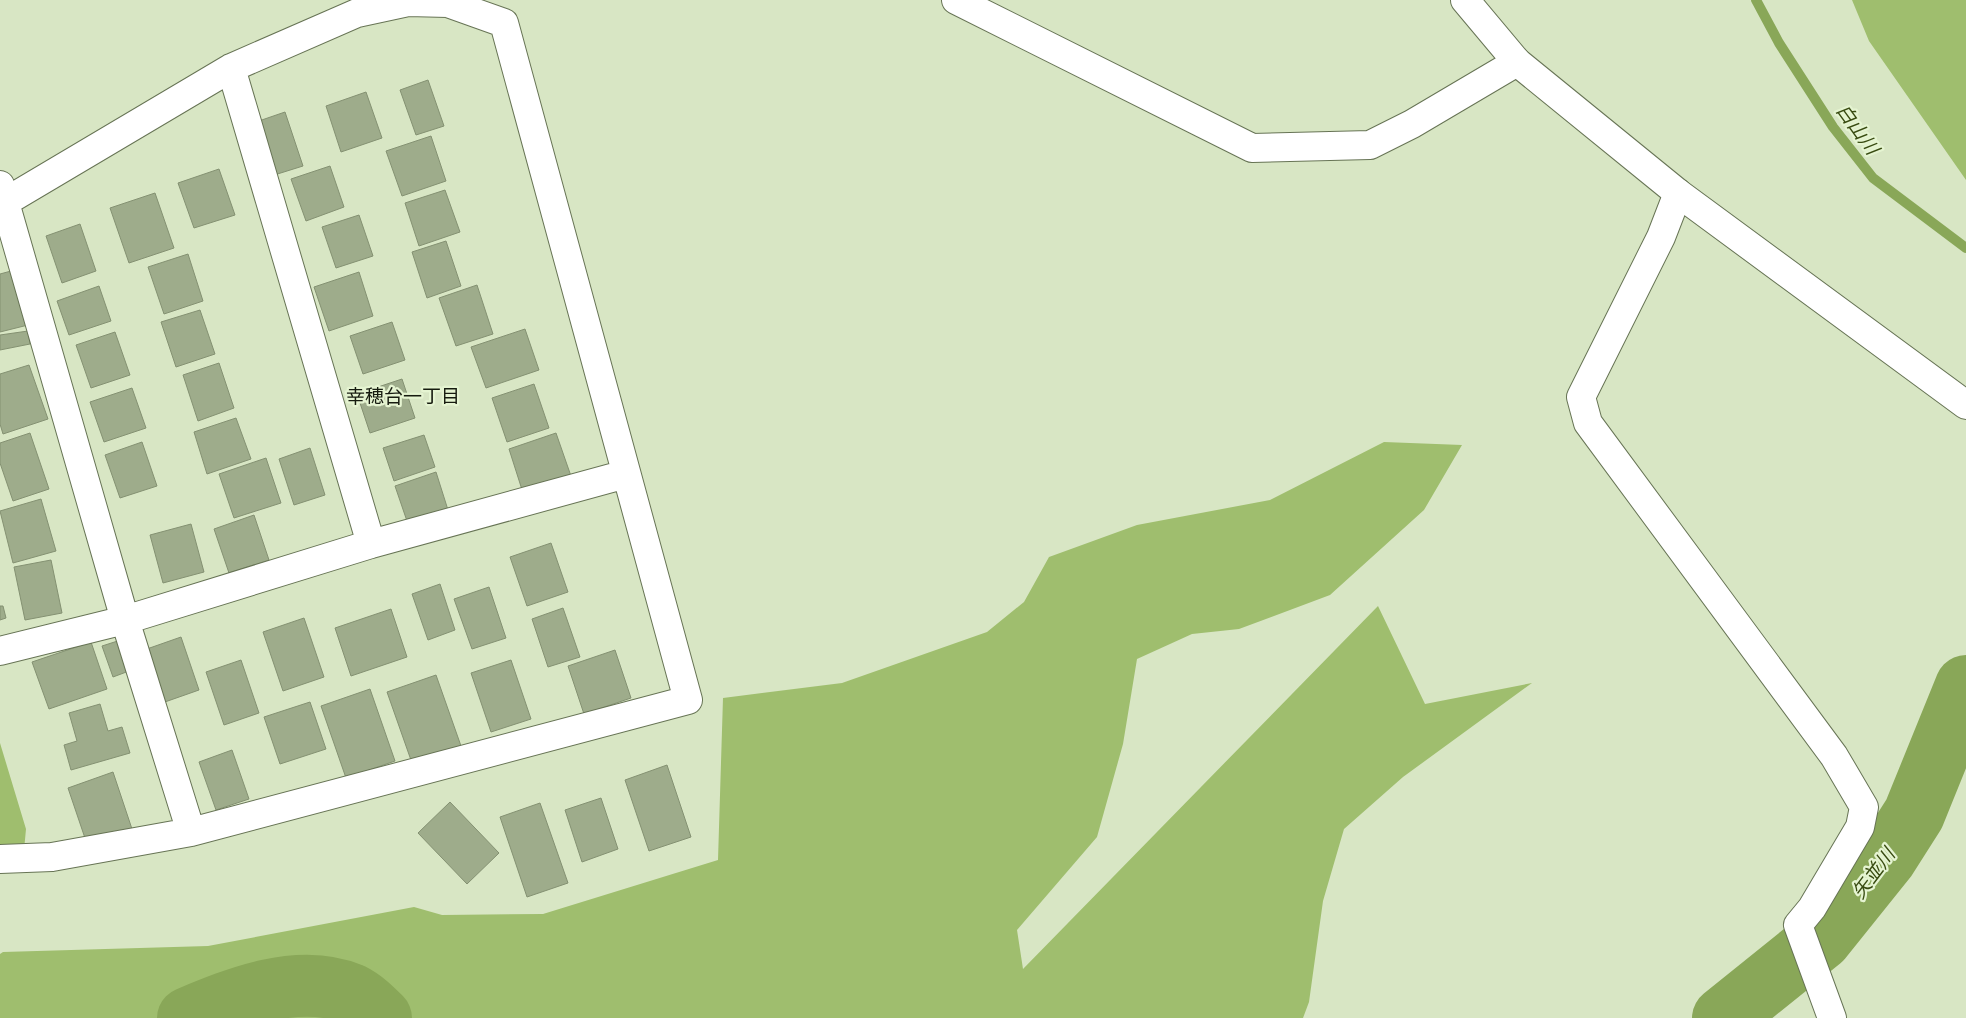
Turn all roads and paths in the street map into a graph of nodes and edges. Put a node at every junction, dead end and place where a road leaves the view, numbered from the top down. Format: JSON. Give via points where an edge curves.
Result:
{"nodes":[{"id":1,"x":956,"y":0,"type":"edge"},
{"id":2,"x":1465,"y":0,"type":"edge"},
{"id":3,"x":1517,"y":62,"type":"junction"},
{"id":4,"x":231,"y":68,"type":"junction"},
{"id":5,"x":1678,"y":193,"type":"junction"},
{"id":6,"x":2,"y":197,"type":"edge"},
{"id":7,"x":1966,"y":405,"type":"edge"},
{"id":8,"x":626,"y":474,"type":"junction"},
{"id":9,"x":371,"y":544,"type":"junction"},
{"id":10,"x":125,"y":620,"type":"junction"},
{"id":11,"x":0,"y":651,"type":"edge"},
{"id":12,"x":191,"y":832,"type":"junction"},
{"id":13,"x":0,"y":859,"type":"edge"},
{"id":14,"x":1832,"y":1018,"type":"edge"}],
"edges":[{"from":1,"to":3,"type":"street","via":[[1252,148],[1370,145]]},
{"from":2,"to":3,"type":"street"},
{"from":3,"to":5,"type":"street"},
{"from":4,"to":6,"type":"street"},
{"from":4,"to":8,"type":"street","via":[[357,13],[408,2],[448,3],[504,24]]},
{"from":4,"to":9,"type":"street"},
{"from":5,"to":7,"type":"street"},
{"from":5,"to":14,"type":"street","via":[[1660,237],[1581,397],[1588,423],[1828,748],[1864,807],[1860,827],[1812,908],[1798,925]]},
{"from":6,"to":10,"type":"street"},
{"from":8,"to":9,"type":"street"},
{"from":8,"to":12,"type":"street","via":[[688,700]]},
{"from":9,"to":10,"type":"street"},
{"from":10,"to":11,"type":"street"},
{"from":10,"to":12,"type":"street"},
{"from":12,"to":13,"type":"street","via":[[52,856]]}]}
